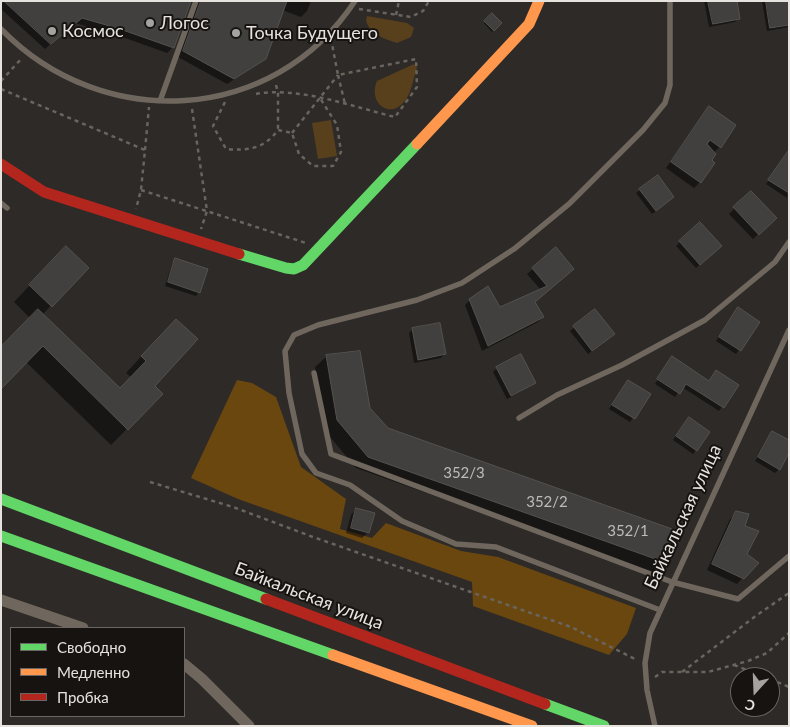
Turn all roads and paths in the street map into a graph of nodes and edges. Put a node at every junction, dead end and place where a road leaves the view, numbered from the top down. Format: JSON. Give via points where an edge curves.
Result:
{"nodes":[{"id":1,"x":196,"y":1,"type":"edge"},
{"id":2,"x":355,"y":1,"type":"edge"},
{"id":3,"x":399,"y":1,"type":"edge"},
{"id":4,"x":429,"y":1,"type":"edge"},
{"id":5,"x":539,"y":1,"type":"edge"},
{"id":6,"x":670,"y":1,"type":"edge"},
{"id":7,"x":350,"y":8,"type":"junction"},
{"id":8,"x":396,"y":15,"type":"junction"},
{"id":9,"x":1,"y":29,"type":"edge"},
{"id":10,"x":329,"y":33,"type":"junction"},
{"id":11,"x":27,"y":52,"type":"junction"},
{"id":12,"x":273,"y":75,"type":"junction"},
{"id":13,"x":338,"y":75,"type":"junction"},
{"id":14,"x":1,"y":81,"type":"edge"},
{"id":15,"x":1,"y":89,"type":"edge"},
{"id":16,"x":278,"y":93,"type":"junction"},
{"id":17,"x":255,"y":94,"type":"dead end"},
{"id":18,"x":320,"y":98,"type":"junction"},
{"id":19,"x":150,"y":100,"type":"junction"},
{"id":20,"x":191,"y":100,"type":"junction"},
{"id":21,"x":226,"y":100,"type":"dead end"},
{"id":22,"x":160,"y":101,"type":"junction"},
{"id":23,"x":345,"y":104,"type":"junction"},
{"id":24,"x":278,"y":130,"type":"junction"},
{"id":25,"x":292,"y":133,"type":"junction"},
{"id":26,"x":145,"y":150,"type":"junction"},
{"id":27,"x":1,"y":164,"type":"edge"},
{"id":28,"x":141,"y":190,"type":"junction"},
{"id":29,"x":1,"y":203,"type":"edge"},
{"id":30,"x":7,"y":208,"type":"dead end"},
{"id":31,"x":207,"y":211,"type":"junction"},
{"id":32,"x":132,"y":221,"type":"junction"},
{"id":33,"x":197,"y":242,"type":"junction"},
{"id":34,"x":788,"y":245,"type":"edge"},
{"id":35,"x":320,"y":247,"type":"junction"},
{"id":36,"x":789,"y":330,"type":"edge"},
{"id":37,"x":314,"y":374,"type":"dead end"},
{"id":38,"x":519,"y":418,"type":"dead end"},
{"id":39,"x":150,"y":482,"type":"dead end"},
{"id":40,"x":1,"y":499,"type":"edge"},
{"id":41,"x":1,"y":536,"type":"edge"},
{"id":42,"x":789,"y":556,"type":"edge"},
{"id":43,"x":672,"y":582,"type":"junction"},
{"id":44,"x":789,"y":593,"type":"edge"},
{"id":45,"x":1,"y":600,"type":"edge"},
{"id":46,"x":660,"y":610,"type":"junction"},
{"id":47,"x":80,"y":627,"type":"edge"},
{"id":48,"x":789,"y":633,"type":"edge"},
{"id":49,"x":645,"y":664,"type":"junction"},
{"id":50,"x":185,"y":665,"type":"edge"},
{"id":51,"x":734,"y":665,"type":"junction"},
{"id":52,"x":739,"y":667,"type":"edge"},
{"id":53,"x":682,"y":672,"type":"junction"},
{"id":54,"x":647,"y":690,"type":"junction"},
{"id":55,"x":249,"y":726,"type":"edge"},
{"id":56,"x":532,"y":726,"type":"edge"},
{"id":57,"x":604,"y":726,"type":"edge"},
{"id":58,"x":654,"y":726,"type":"edge"}],
"edges":[{"from":1,"to":22,"type":"lane"},
{"from":2,"to":7,"type":"lane"},
{"from":3,"to":8,"type":"path"},
{"from":4,"to":8,"type":"path","via":[[423,11],[411,17]]},
{"from":5,"to":35,"type":"main road","via":[[529,24]]},
{"from":6,"to":46,"type":"lane","via":[[670,85],[664,103],[643,130],[570,203],[514,249],[462,282],[417,300],[318,325],[294,335],[286,351],[289,393],[302,454],[316,473],[350,485],[402,521],[456,544],[496,547]]},
{"from":7,"to":8,"type":"path"},
{"from":7,"to":10,"type":"lane"},
{"from":9,"to":11,"type":"lane"},
{"from":10,"to":12,"type":"lane","via":[[318,45]]},
{"from":10,"to":13,"type":"path"},
{"from":11,"to":14,"type":"path"},
{"from":11,"to":19,"type":"lane","via":[[64,77],[100,92]]},
{"from":12,"to":16,"type":"path"},
{"from":12,"to":20,"type":"lane","via":[[252,86]]},
{"from":13,"to":18,"type":"path"},
{"from":13,"to":23,"type":"path"},
{"from":13,"to":23,"type":"path","via":[[416,59],[417,87],[395,117]]},
{"from":15,"to":26,"type":"path"},
{"from":16,"to":17,"type":"path"},
{"from":16,"to":18,"type":"path"},
{"from":16,"to":24,"type":"path"},
{"from":18,"to":23,"type":"path"},
{"from":18,"to":25,"type":"path"},
{"from":18,"to":25,"type":"path","via":[[337,125],[341,152],[333,166],[313,166],[299,154]]},
{"from":19,"to":22,"type":"lane"},
{"from":19,"to":26,"type":"path"},
{"from":20,"to":22,"type":"lane"},
{"from":20,"to":31,"type":"path"},
{"from":21,"to":24,"type":"path","via":[[213,126],[226,149],[247,150],[271,140]]},
{"from":24,"to":25,"type":"path"},
{"from":26,"to":28,"type":"path"},
{"from":27,"to":32,"type":"main road","via":[[44,192]]},
{"from":28,"to":31,"type":"path"},
{"from":28,"to":32,"type":"path"},
{"from":29,"to":30,"type":"lane"},
{"from":31,"to":33,"type":"path"},
{"from":31,"to":35,"type":"path"},
{"from":32,"to":33,"type":"main road"},
{"from":33,"to":35,"type":"main road","via":[[294,269],[303,265]]},
{"from":34,"to":38,"type":"lane","via":[[776,262],[705,320],[622,365],[557,395]]},
{"from":36,"to":43,"type":"lane","name":"Байкальская улица"},
{"from":37,"to":43,"type":"lane","via":[[331,454]]},
{"from":39,"to":49,"type":"path","via":[[233,507],[571,627]]},
{"from":40,"to":57,"type":"main road","name":"Байкальская улица"},
{"from":41,"to":56,"type":"main road"},
{"from":42,"to":43,"type":"lane","via":[[738,599]]},
{"from":43,"to":46,"type":"lane","name":"Байкальская улица"},
{"from":44,"to":53,"type":"path"},
{"from":45,"to":47,"type":"street"},
{"from":46,"to":49,"type":"lane","name":"Байкальская улица","via":[[650,633]]},
{"from":48,"to":51,"type":"path","via":[[767,653]]},
{"from":49,"to":54,"type":"lane","name":"Байкальская улица"},
{"from":50,"to":55,"type":"street"},
{"from":51,"to":52,"type":"path"},
{"from":51,"to":53,"type":"path","via":[[708,672]]},
{"from":53,"to":54,"type":"path","via":[[662,672],[652,680]]},
{"from":54,"to":58,"type":"lane","name":"Байкальская улица"}]}
